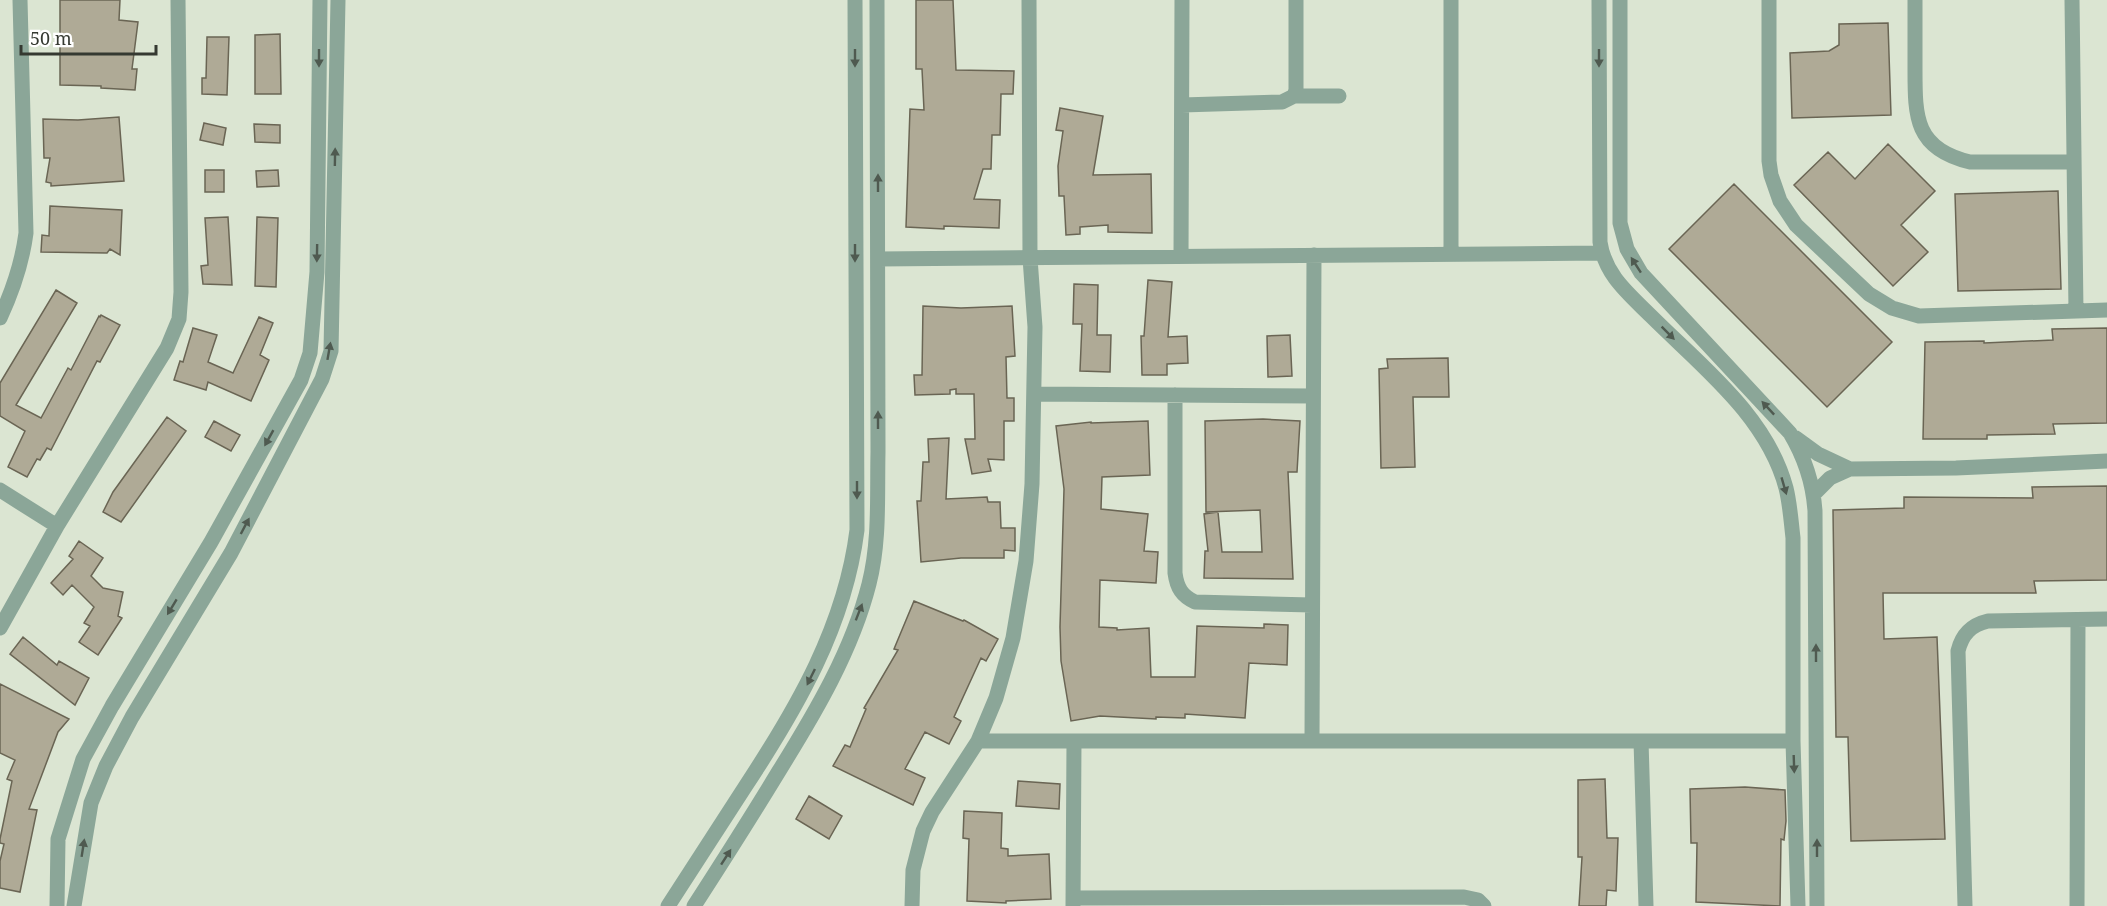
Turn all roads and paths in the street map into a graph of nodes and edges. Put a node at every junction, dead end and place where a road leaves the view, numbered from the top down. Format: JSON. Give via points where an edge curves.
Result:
{"nodes":[{"id":1,"x":20,"y":0,"type":"edge"},
{"id":2,"x":178,"y":0,"type":"edge"},
{"id":3,"x":320,"y":0,"type":"edge"},
{"id":4,"x":338,"y":0,"type":"edge"},
{"id":5,"x":855,"y":0,"type":"edge"},
{"id":6,"x":878,"y":0,"type":"edge"},
{"id":7,"x":1029,"y":0,"type":"edge"},
{"id":8,"x":1182,"y":0,"type":"edge"},
{"id":9,"x":1296,"y":0,"type":"edge"},
{"id":10,"x":1451,"y":0,"type":"edge"},
{"id":11,"x":1769,"y":0,"type":"edge"},
{"id":12,"x":1915,"y":0,"type":"edge"},
{"id":13,"x":2072,"y":0,"type":"edge"},
{"id":14,"x":1599,"y":5,"type":"edge"},
{"id":15,"x":1620,"y":5,"type":"edge"},
{"id":16,"x":1294,"y":96,"type":"junction"},
{"id":17,"x":1339,"y":96,"type":"dead end"},
{"id":18,"x":1182,"y":105,"type":"junction"},
{"id":19,"x":2073,"y":162,"type":"junction"},
{"id":20,"x":1602,"y":253,"type":"junction"},
{"id":21,"x":1452,"y":254,"type":"junction"},
{"id":22,"x":1314,"y":255,"type":"junction"},
{"id":23,"x":1182,"y":256,"type":"junction"},
{"id":24,"x":1030,"y":258,"type":"junction"},
{"id":25,"x":878,"y":259,"type":"junction"},
{"id":26,"x":2107,"y":310,"type":"edge"},
{"id":27,"x":2076,"y":311,"type":"junction"},
{"id":28,"x":0,"y":317,"type":"edge"},
{"id":29,"x":1724,"y":361,"type":"junction"},
{"id":30,"x":1709,"y":374,"type":"junction"},
{"id":31,"x":1035,"y":394,"type":"junction"},
{"id":32,"x":1175,"y":394,"type":"junction"},
{"id":33,"x":1312,"y":396,"type":"junction"},
{"id":34,"x":1790,"y":433,"type":"junction"},
{"id":35,"x":878,"y":452,"type":"junction"},
{"id":36,"x":856,"y":454,"type":"junction"},
{"id":37,"x":2107,"y":461,"type":"edge"},
{"id":38,"x":1850,"y":469,"type":"junction"},
{"id":39,"x":0,"y":490,"type":"edge"},
{"id":40,"x":1814,"y":494,"type":"junction"},
{"id":41,"x":57,"y":526,"type":"junction"},
{"id":42,"x":211,"y":542,"type":"junction"},
{"id":43,"x":231,"y":553,"type":"junction"},
{"id":44,"x":1312,"y":604,"type":"junction"},
{"id":45,"x":2078,"y":620,"type":"junction"},
{"id":46,"x":2107,"y":620,"type":"edge"},
{"id":47,"x":0,"y":628,"type":"edge"},
{"id":48,"x":978,"y":741,"type":"junction"},
{"id":49,"x":1074,"y":741,"type":"junction"},
{"id":50,"x":1312,"y":741,"type":"junction"},
{"id":51,"x":1641,"y":741,"type":"junction"},
{"id":52,"x":1794,"y":741,"type":"junction"},
{"id":53,"x":1073,"y":902,"type":"edge"},
{"id":54,"x":57,"y":906,"type":"edge"},
{"id":55,"x":74,"y":906,"type":"edge"},
{"id":56,"x":668,"y":906,"type":"edge"},
{"id":57,"x":694,"y":906,"type":"edge"},
{"id":58,"x":912,"y":906,"type":"edge"},
{"id":59,"x":1484,"y":906,"type":"edge"},
{"id":60,"x":1646,"y":906,"type":"edge"},
{"id":61,"x":1798,"y":906,"type":"edge"},
{"id":62,"x":1818,"y":906,"type":"edge"},
{"id":63,"x":1965,"y":906,"type":"edge"},
{"id":64,"x":2077,"y":906,"type":"edge"}],
"edges":[{"from":1,"to":28,"type":"street","via":[[26,233],[19,270]]},
{"from":2,"to":41,"type":"street","via":[[182,292],[179,319],[167,348]]},
{"from":3,"to":42,"type":"street","one_way":true,"via":[[317,272],[310,353],[301,380]]},
{"from":43,"to":4,"type":"street","one_way":true,"via":[[322,379],[331,351]]},
{"from":5,"to":36,"type":"street","one_way":true},
{"from":25,"to":6,"type":"street","one_way":true},
{"from":7,"to":24,"type":"street"},
{"from":8,"to":18,"type":"street"},
{"from":9,"to":16,"type":"street"},
{"from":10,"to":21,"type":"street"},
{"from":11,"to":27,"type":"street","via":[[1769,161],[1780,201],[1797,225],[1869,294],[1905,313],[1932,316]]},
{"from":12,"to":19,"type":"street","via":[[1916,110],[1922,129],[1936,147],[1970,162]]},
{"from":13,"to":19,"type":"street"},
{"from":14,"to":15,"type":"street"},
{"from":14,"to":20,"type":"street","one_way":true},
{"from":29,"to":15,"type":"street","one_way":true,"via":[[1641,273],[1622,236]]},
{"from":16,"to":17,"type":"street"},
{"from":16,"to":18,"type":"street","via":[[1282,102]]},
{"from":18,"to":23,"type":"street"},
{"from":19,"to":27,"type":"street"},
{"from":20,"to":21,"type":"street"},
{"from":20,"to":30,"type":"street","one_way":true,"via":[[1618,284]]},
{"from":21,"to":22,"type":"street"},
{"from":22,"to":23,"type":"street"},
{"from":22,"to":33,"type":"street"},
{"from":23,"to":24,"type":"street"},
{"from":24,"to":25,"type":"street"},
{"from":24,"to":31,"type":"street"},
{"from":35,"to":25,"type":"street","one_way":true},
{"from":26,"to":27,"type":"street"},
{"from":29,"to":30,"type":"street"},
{"from":34,"to":29,"type":"street","one_way":true},
{"from":30,"to":52,"type":"street","one_way":true,"via":[[1765,439],[1777,462],[1791,512]]},
{"from":31,"to":32,"type":"street"},
{"from":31,"to":48,"type":"street","via":[[1030,523],[1019,605],[996,698]]},
{"from":32,"to":33,"type":"street"},
{"from":32,"to":44,"type":"street","via":[[1175,573],[1180,592],[1195,602]]},
{"from":33,"to":44,"type":"street"},
{"from":34,"to":38,"type":"street","via":[[1818,454]]},
{"from":34,"to":40,"type":"street","via":[[1805,462]]},
{"from":35,"to":36,"type":"street"},
{"from":57,"to":35,"type":"street","one_way":true,"via":[[812,717],[844,650],[872,568]]},
{"from":36,"to":56,"type":"street","one_way":true,"via":[[854,557],[830,635],[776,740]]},
{"from":37,"to":38,"type":"street"},
{"from":38,"to":40,"type":"street","via":[[1830,478]]},
{"from":39,"to":41,"type":"street"},
{"from":62,"to":40,"type":"street","one_way":true},
{"from":41,"to":47,"type":"street"},
{"from":42,"to":43,"type":"street"},
{"from":42,"to":54,"type":"street","one_way":true,"via":[[83,759],[58,839]]},
{"from":55,"to":43,"type":"street","one_way":true,"via":[[91,803],[106,766]]},
{"from":44,"to":50,"type":"street"},
{"from":45,"to":46,"type":"street"},
{"from":45,"to":63,"type":"street","via":[[1988,621],[1971,627],[1960,642]]},
{"from":45,"to":64,"type":"street"},
{"from":48,"to":49,"type":"street"},
{"from":48,"to":58,"type":"street","via":[[923,831],[913,870]]},
{"from":49,"to":50,"type":"street"},
{"from":49,"to":53,"type":"street"},
{"from":50,"to":51,"type":"street"},
{"from":51,"to":52,"type":"street"},
{"from":51,"to":60,"type":"street"},
{"from":52,"to":61,"type":"street","one_way":true},
{"from":53,"to":59,"type":"street","via":[[1464,897],[1478,900]]}]}
